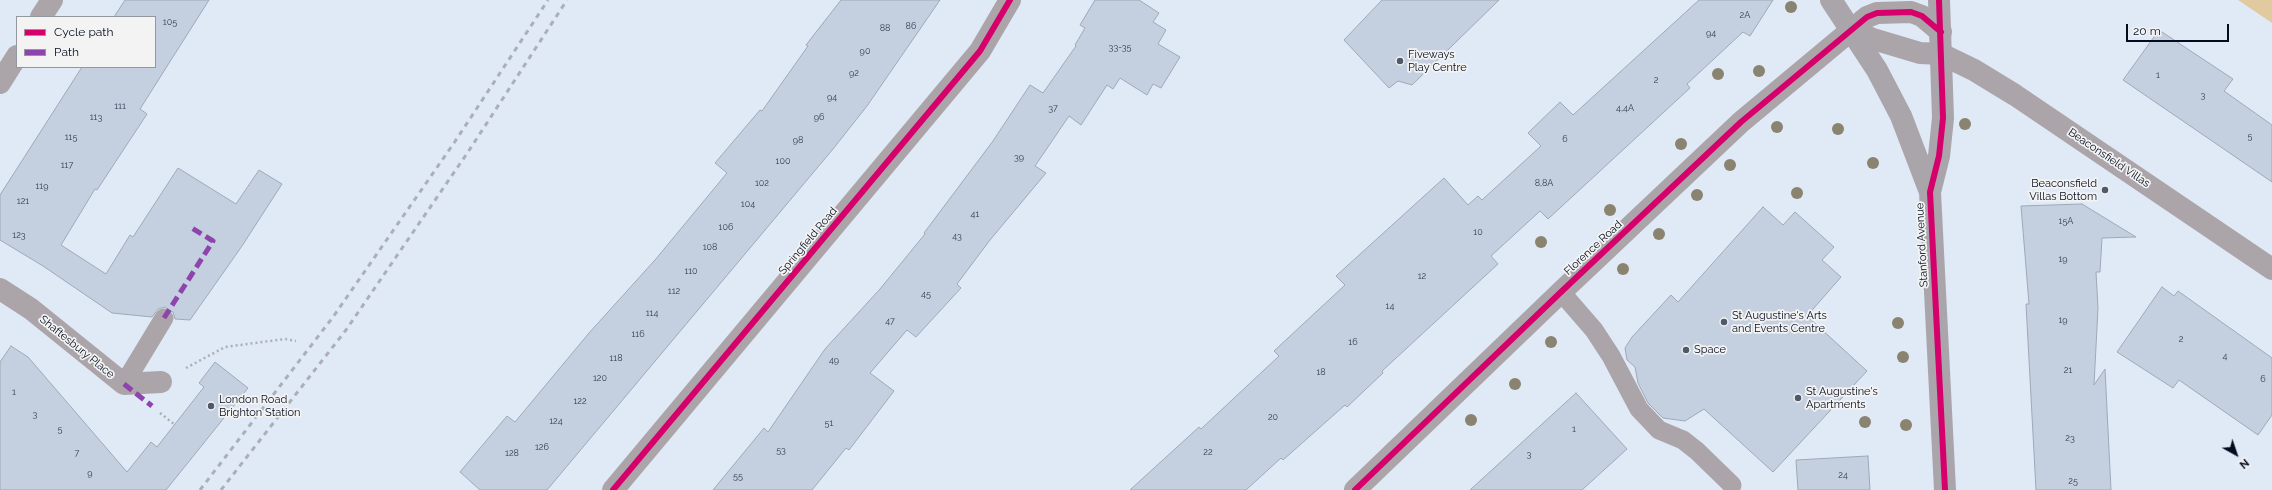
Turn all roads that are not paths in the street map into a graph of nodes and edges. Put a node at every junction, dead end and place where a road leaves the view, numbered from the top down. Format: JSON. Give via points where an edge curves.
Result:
{"nodes":[{"id":1,"x":52,"y":0,"type":"edge"},
{"id":2,"x":1010,"y":0,"type":"edge"},
{"id":3,"x":1831,"y":0,"type":"edge"},
{"id":4,"x":1940,"y":0,"type":"edge"},
{"id":5,"x":42,"y":16,"type":"edge"},
{"id":6,"x":1852,"y":30,"type":"junction"},
{"id":7,"x":1941,"y":32,"type":"junction"},
{"id":8,"x":1941,"y":54,"type":"junction"},
{"id":9,"x":16,"y":58,"type":"edge"},
{"id":10,"x":0,"y":83,"type":"edge"},
{"id":11,"x":1930,"y":192,"type":"junction"},
{"id":12,"x":2272,"y":269,"type":"edge"},
{"id":13,"x":0,"y":289,"type":"edge"},
{"id":14,"x":1561,"y":292,"type":"junction"},
{"id":15,"x":164,"y":318,"type":"dead end"},
{"id":16,"x":161,"y":382,"type":"road end"},
{"id":17,"x":124,"y":384,"type":"junction"},
{"id":18,"x":1732,"y":485,"type":"dead end"},
{"id":19,"x":613,"y":490,"type":"edge"},
{"id":20,"x":1356,"y":490,"type":"edge"},
{"id":21,"x":1945,"y":490,"type":"edge"}],
"edges":[{"from":1,"to":5,"type":"street"},
{"from":2,"to":19,"type":"street","name":"Springfield Road","via":[[980,51]]},
{"from":3,"to":6,"type":"street","name":"Stanford Avenue"},
{"from":4,"to":7,"type":"street","name":"Stanford Avenue"},
{"from":6,"to":7,"type":"street","name":"Florence Road","via":[[1877,13],[1911,12],[1922,16]]},
{"from":6,"to":8,"type":"street","via":[[1920,53]]},
{"from":6,"to":11,"type":"street","name":"Stanford Avenue","via":[[1878,70],[1901,116]]},
{"from":6,"to":14,"type":"street","name":"Florence Road","via":[[1741,122]]},
{"from":7,"to":8,"type":"street","name":"Stanford Avenue"},
{"from":8,"to":11,"type":"street","name":"Stanford Avenue","via":[[1942,118],[1939,156]]},
{"from":8,"to":12,"type":"street","name":"Beaconsfield Villas","via":[[2015,95]]},
{"from":9,"to":10,"type":"street"},
{"from":11,"to":21,"type":"street","name":"Stanford Avenue"},
{"from":13,"to":17,"type":"street","name":"Shaftesbury Place","via":[[31,309]]},
{"from":14,"to":18,"type":"lane","via":[[1594,330],[1639,409],[1659,430],[1683,440],[1697,451]]},
{"from":14,"to":20,"type":"street","name":"Florence Road"},
{"from":15,"to":17,"type":"lane"},
{"from":16,"to":17,"type":"street","name":"Shaftesbury Place"}]}
